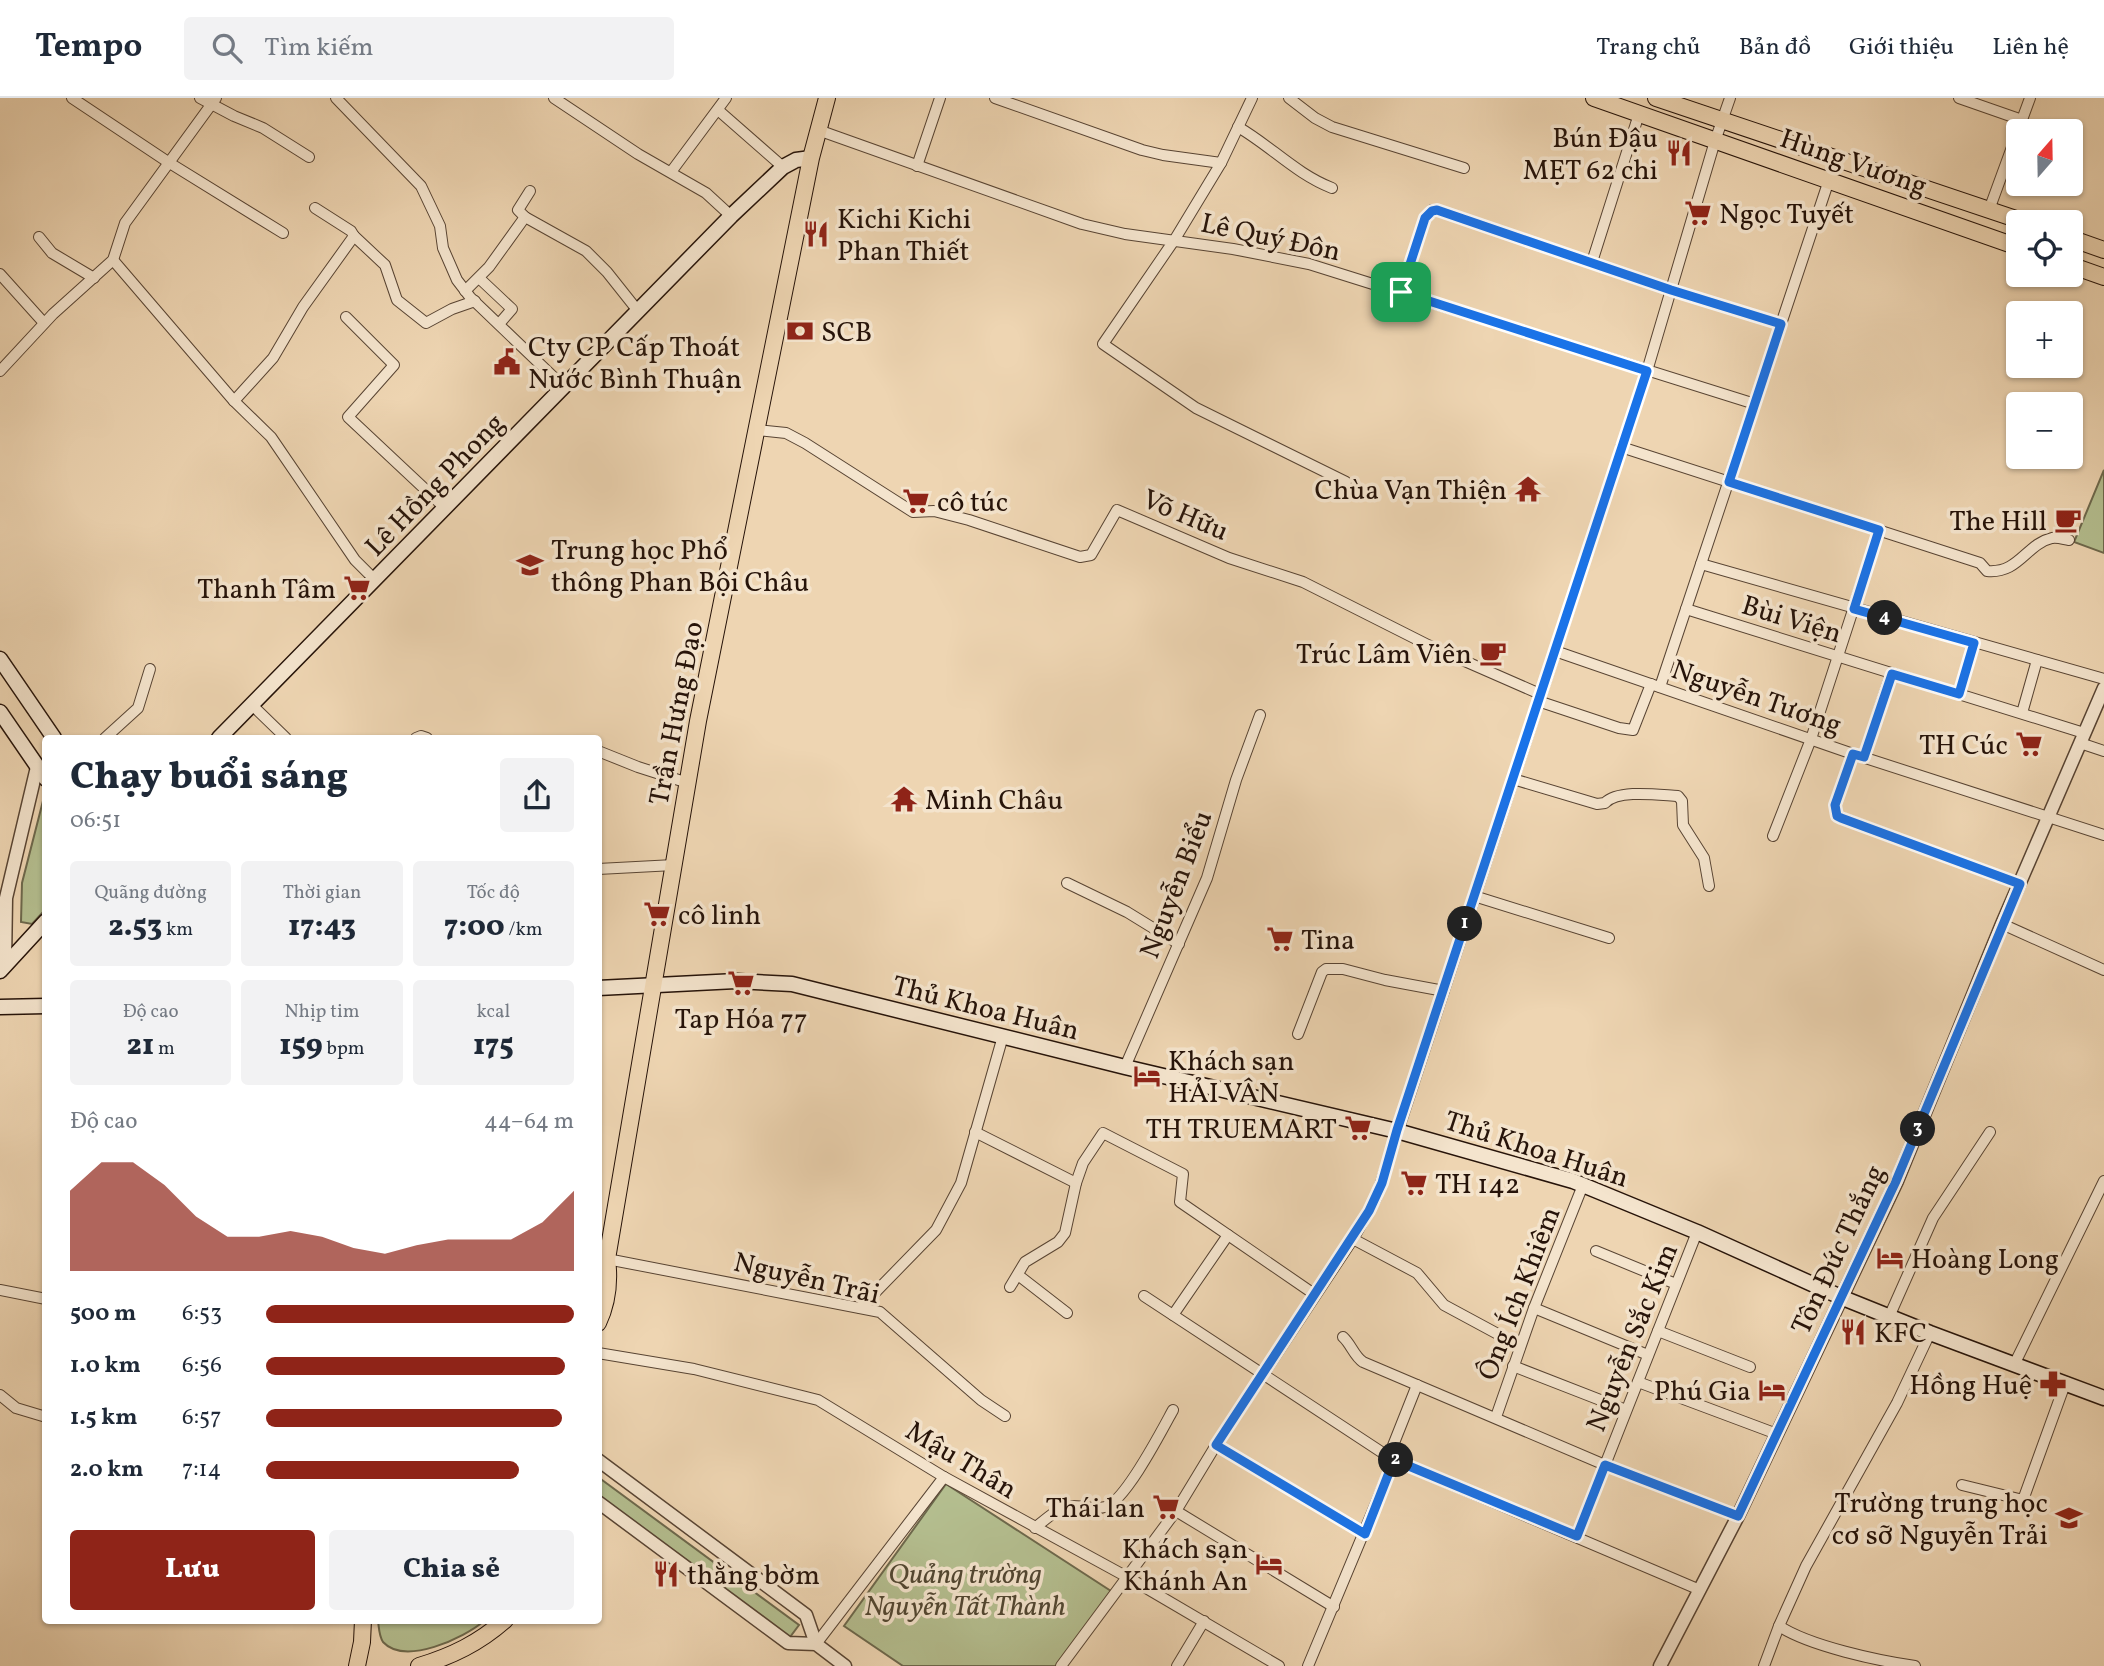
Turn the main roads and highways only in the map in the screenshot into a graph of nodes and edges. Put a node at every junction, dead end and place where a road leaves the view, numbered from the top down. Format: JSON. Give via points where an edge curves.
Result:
{"nodes":[{"id":1,"x":827,"y":98,"type":"edge"},
{"id":2,"x":1594,"y":98,"type":"edge"},
{"id":3,"x":1656,"y":98,"type":"edge"},
{"id":4,"x":811,"y":158,"type":"junction"},
{"id":5,"x":2006,"y":215,"type":"edge"},
{"id":6,"x":2006,"y":243,"type":"edge"},
{"id":7,"x":2083,"y":243,"type":"edge"},
{"id":8,"x":2104,"y":250,"type":"edge"},
{"id":9,"x":2083,"y":270,"type":"edge"},
{"id":10,"x":2104,"y":277,"type":"edge"},
{"id":11,"x":0,"y":659,"type":"edge"},
{"id":12,"x":0,"y":712,"type":"edge"},
{"id":13,"x":52,"y":735,"type":"edge"},
{"id":14,"x":222,"y":735,"type":"edge"},
{"id":15,"x":41,"y":773,"type":"edge"},
{"id":16,"x":42,"y":924,"type":"edge"},
{"id":17,"x":3,"y":967,"type":"edge"},
{"id":18,"x":654,"y":985,"type":"junction"},
{"id":19,"x":602,"y":988,"type":"edge"},
{"id":20,"x":0,"y":1006,"type":"edge"},
{"id":21,"x":42,"y":1006,"type":"edge"},
{"id":22,"x":607,"y":1259,"type":"junction"},
{"id":23,"x":602,"y":1268,"type":"edge"},
{"id":24,"x":602,"y":1312,"type":"edge"},
{"id":25,"x":2104,"y":1398,"type":"edge"},
{"id":26,"x":363,"y":1624,"type":"edge"},
{"id":27,"x":500,"y":1624,"type":"edge"},
{"id":28,"x":357,"y":1666,"type":"edge"},
{"id":29,"x":419,"y":1666,"type":"edge"}],
"edges":[{"from":1,"to":4,"type":"main road","name":"Trần Hưng Đạo"},
{"from":2,"to":6,"type":"main road","name":"Hùng Vương"},
{"from":3,"to":5,"type":"main road","name":"Hùng Vương"},
{"from":4,"to":14,"type":"main road","name":"Lê Hồng Phong","via":[[783,167],[731,216]]},
{"from":4,"to":18,"type":"main road","name":"Trần Hưng Đạo","via":[[698,722]]},
{"from":7,"to":8,"type":"main road"},
{"from":9,"to":10,"type":"main road"},
{"from":11,"to":13,"type":"main road"},
{"from":12,"to":15,"type":"main road"},
{"from":16,"to":17,"type":"main road"},
{"from":18,"to":19,"type":"main road","name":"Thủ Khoa Huân"},
{"from":18,"to":22,"type":"main road","name":"Trần Hưng Đạo"},
{"from":18,"to":25,"type":"main road","name":"Thủ Khoa Huân","via":[[792,984],[1397,1130],[1583,1185],[1889,1317]]},
{"from":20,"to":21,"type":"main road"},
{"from":22,"to":23,"type":"main road","name":"Trần Hưng Đạo"},
{"from":22,"to":24,"type":"main road","name":"Trần Hưng Đạo","via":[[610,1277]]},
{"from":26,"to":28,"type":"main road"},
{"from":27,"to":29,"type":"main road","via":[[463,1651]]}]}
